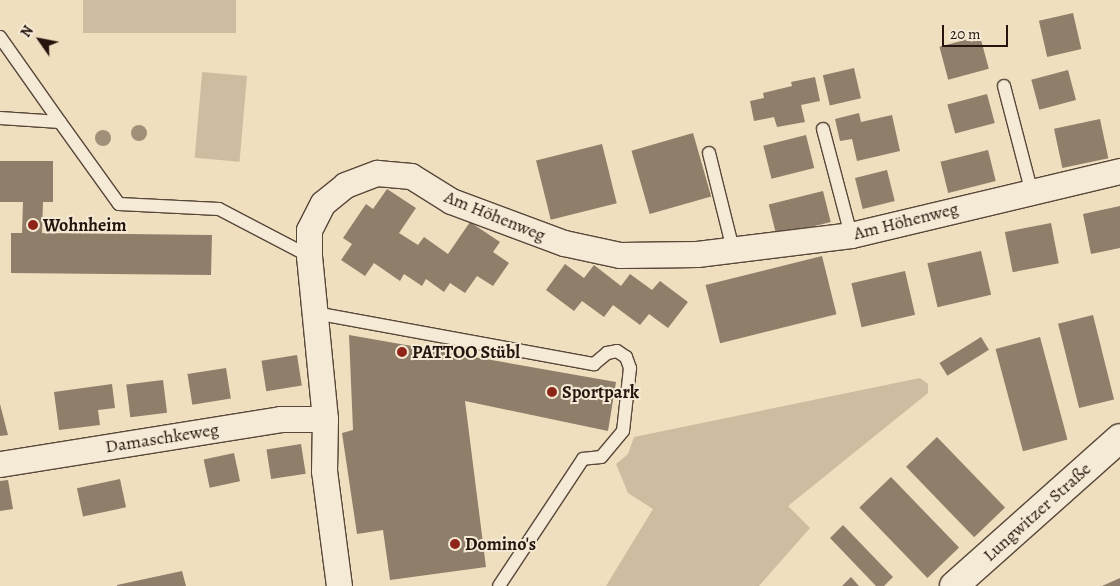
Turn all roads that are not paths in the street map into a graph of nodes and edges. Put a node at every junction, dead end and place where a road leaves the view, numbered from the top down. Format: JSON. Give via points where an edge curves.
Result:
{"nodes":[{"id":1,"x":0,"y":37,"type":"edge"},
{"id":2,"x":1004,"y":86,"type":"dead end"},
{"id":3,"x":0,"y":118,"type":"edge"},
{"id":4,"x":60,"y":122,"type":"junction"},
{"id":5,"x":823,"y":129,"type":"dead end"},
{"id":6,"x":709,"y":154,"type":"dead end"},
{"id":7,"x":1120,"y":171,"type":"edge"},
{"id":8,"x":1031,"y":190,"type":"junction"},
{"id":9,"x":851,"y":235,"type":"junction"},
{"id":10,"x":733,"y":250,"type":"junction"},
{"id":11,"x":309,"y":256,"type":"junction"},
{"id":12,"x":315,"y":313,"type":"junction"},
{"id":13,"x":325,"y":419,"type":"junction"},
{"id":14,"x":1120,"y":438,"type":"edge"},
{"id":15,"x":0,"y":464,"type":"edge"},
{"id":16,"x":339,"y":586,"type":"edge"},
{"id":17,"x":499,"y":586,"type":"edge"},
{"id":18,"x":954,"y":586,"type":"edge"}],
"edges":[{"from":1,"to":4,"type":"lane"},
{"from":2,"to":8,"type":"lane"},
{"from":3,"to":4,"type":"lane"},
{"from":4,"to":11,"type":"lane","via":[[119,204],[219,209]]},
{"from":5,"to":9,"type":"lane"},
{"from":6,"to":10,"type":"lane"},
{"from":7,"to":8,"type":"street","name":"Am Höhenweg"},
{"from":8,"to":9,"type":"street","name":"Am Höhenweg"},
{"from":9,"to":10,"type":"street","name":"Am Höhenweg"},
{"from":10,"to":11,"type":"street","name":"Am Höhenweg","via":[[698,254],[610,253],[564,243],[451,201],[411,176],[377,172],[345,185],[323,203],[309,230]]},
{"from":11,"to":12,"type":"street","name":"Am Höhenweg"},
{"from":12,"to":13,"type":"street","name":"Am Höhenweg"},
{"from":12,"to":17,"type":"lane","via":[[594,364],[607,353],[617,351],[626,357],[630,368],[623,431],[601,457],[583,459]]},
{"from":13,"to":15,"type":"street","name":"Damaschkeweg","via":[[280,419]]},
{"from":13,"to":16,"type":"street","name":"Am Höhenweg","via":[[324,471]]},
{"from":14,"to":18,"type":"street","name":"Lungwitzer Straße"}]}
